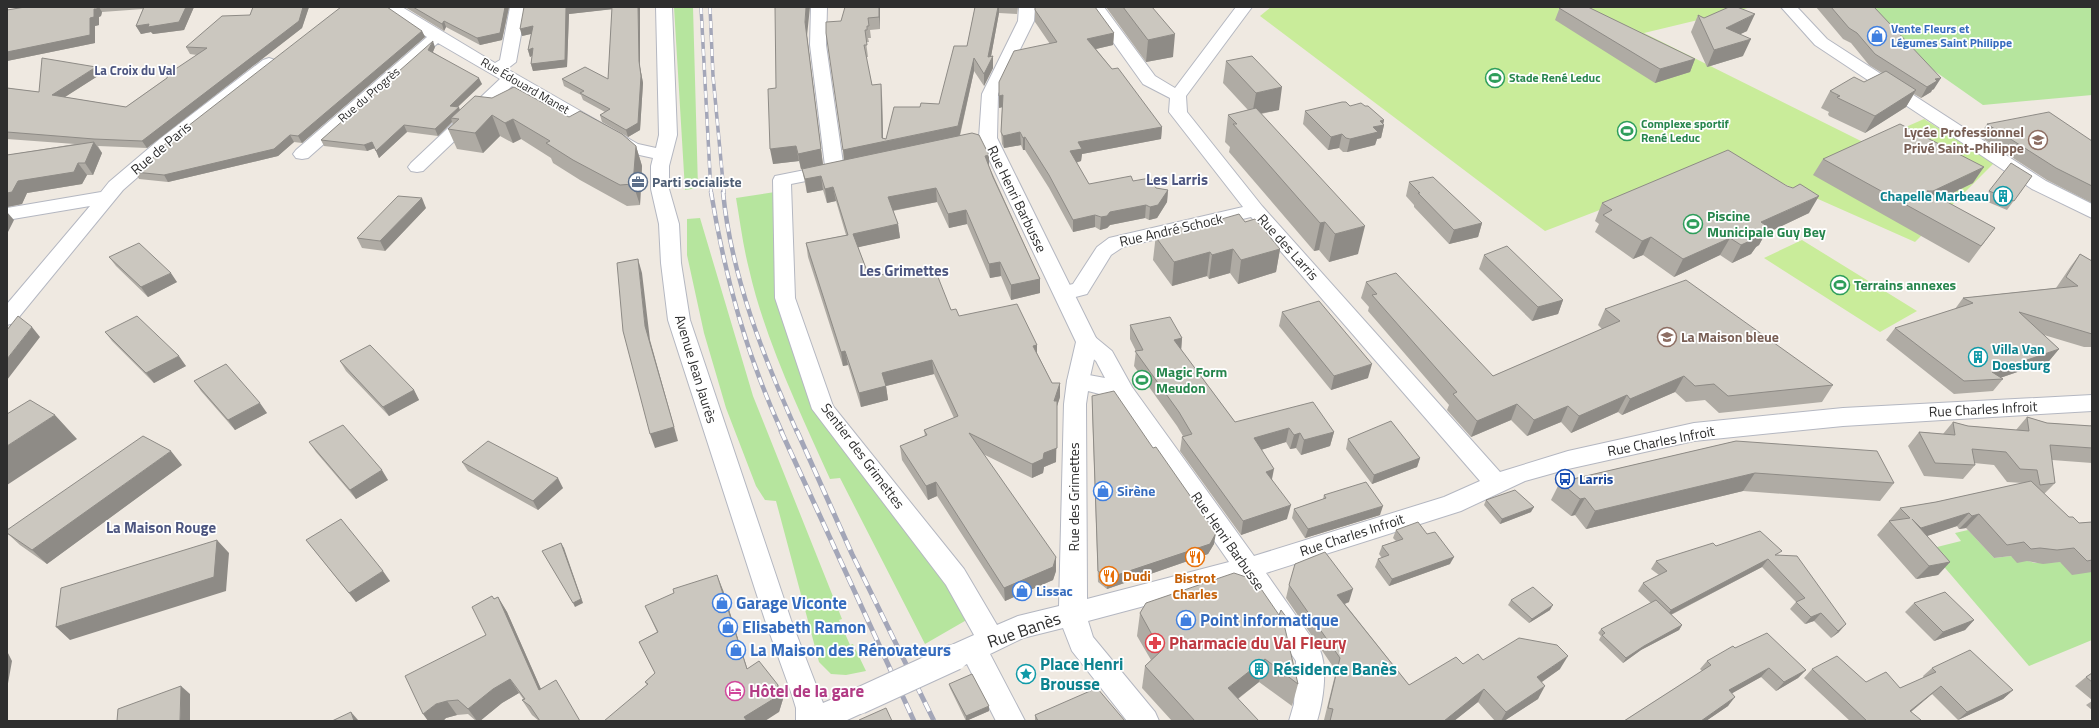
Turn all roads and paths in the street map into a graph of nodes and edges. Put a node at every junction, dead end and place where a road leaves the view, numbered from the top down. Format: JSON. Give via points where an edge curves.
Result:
{"nodes":[{"id":1,"x":391,"y":7,"type":"edge"},
{"id":2,"x":518,"y":7,"type":"edge"},
{"id":3,"x":664,"y":7,"type":"edge"},
{"id":4,"x":819,"y":7,"type":"edge"},
{"id":5,"x":1027,"y":7,"type":"edge"},
{"id":6,"x":1096,"y":7,"type":"edge"},
{"id":7,"x":1244,"y":7,"type":"edge"},
{"id":8,"x":1790,"y":7,"type":"edge"},
{"id":9,"x":437,"y":36,"type":"junction"},
{"id":10,"x":286,"y":50,"type":"edge"},
{"id":11,"x":496,"y":69,"type":"junction"},
{"id":12,"x":511,"y":78,"type":"junction"},
{"id":13,"x":1178,"y":96,"type":"junction"},
{"id":14,"x":664,"y":153,"type":"junction"},
{"id":15,"x":302,"y":154,"type":"dead end"},
{"id":16,"x":417,"y":167,"type":"dead end"},
{"id":17,"x":107,"y":197,"type":"junction"},
{"id":18,"x":1255,"y":210,"type":"junction"},
{"id":19,"x":2092,"y":212,"type":"edge"},
{"id":20,"x":7,"y":214,"type":"edge"},
{"id":21,"x":1064,"y":294,"type":"junction"},
{"id":22,"x":7,"y":318,"type":"edge"},
{"id":23,"x":1087,"y":342,"type":"junction"},
{"id":24,"x":1078,"y":381,"type":"junction"},
{"id":25,"x":1123,"y":392,"type":"junction"},
{"id":26,"x":2092,"y":403,"type":"edge"},
{"id":27,"x":1496,"y":483,"type":"junction"},
{"id":28,"x":1248,"y":568,"type":"junction"},
{"id":29,"x":1072,"y":614,"type":"junction"},
{"id":30,"x":973,"y":648,"type":"junction"},
{"id":31,"x":811,"y":720,"type":"edge"},
{"id":32,"x":1011,"y":721,"type":"edge"},
{"id":33,"x":1145,"y":721,"type":"edge"},
{"id":34,"x":1303,"y":721,"type":"edge"}],
"edges":[{"from":1,"to":9,"type":"street","name":"Rue Édouard Manet"},
{"from":2,"to":11,"type":"street","via":[[508,62]]},
{"from":3,"to":14,"type":"street","name":"Avenue Jean Jaurès","via":[[668,135]]},
{"from":4,"to":30,"type":"street","name":"Sentier des Grimettes","via":[[818,45],[835,170],[782,180],[785,298],[824,409],[955,577]]},
{"from":5,"to":21,"type":"street","name":"Rue Henri Barbusse","via":[[1026,20],[990,94],[988,138]]},
{"from":6,"to":13,"type":"street","via":[[1149,80]]},
{"from":7,"to":13,"type":"street"},
{"from":8,"to":19,"type":"street","via":[[1821,42],[2039,185]]},
{"from":9,"to":11,"type":"street","name":"Rue Édouard Manet"},
{"from":9,"to":15,"type":"street","name":"Rue du Progrès"},
{"from":10,"to":17,"type":"street","name":"Rue de Paris","via":[[167,142],[116,186]]},
{"from":11,"to":12,"type":"street","name":"Rue Édouard Manet"},
{"from":12,"to":14,"type":"street","name":"Rue Édouard Manet","via":[[632,148]]},
{"from":12,"to":16,"type":"street"},
{"from":13,"to":18,"type":"street","name":"Rue des Larris","via":[[1178,112]]},
{"from":14,"to":31,"type":"street","name":"Avenue Jean Jaurès","via":[[660,166],[660,189],[669,224],[671,263],[679,320],[778,620],[806,695]]},
{"from":17,"to":20,"type":"street"},
{"from":17,"to":22,"type":"street","name":"Rue de Paris"},
{"from":18,"to":21,"type":"street","name":"Rue André Schock","via":[[1116,242],[1104,251],[1080,290]]},
{"from":18,"to":27,"type":"street","name":"Rue des Larris"},
{"from":21,"to":23,"type":"street","name":"Rue Henri Barbusse"},
{"from":23,"to":24,"type":"street"},
{"from":23,"to":25,"type":"street","name":"Rue Henri Barbusse","via":[[1104,356]]},
{"from":24,"to":25,"type":"street"},
{"from":24,"to":29,"type":"street","name":"Rue des Grimettes","via":[[1075,404]]},
{"from":25,"to":28,"type":"street","name":"Rue Henri Barbusse"},
{"from":26,"to":27,"type":"street","name":"Rue Charles Infroit","via":[[1843,416],[1694,432],[1540,467]]},
{"from":27,"to":28,"type":"street","name":"Rue Charles Infroit","via":[[1452,504]]},
{"from":28,"to":29,"type":"street","name":"Rue Banès"},
{"from":28,"to":34,"type":"street","name":"Rue Henri Barbusse","via":[[1310,659],[1308,704]]},
{"from":29,"to":30,"type":"street","name":"Rue Banès","via":[[1018,628]]},
{"from":29,"to":33,"type":"street","via":[[1082,643]]},
{"from":30,"to":31,"type":"street","name":"Rue Banès","bridge":true,"via":[[859,701]]},
{"from":30,"to":32,"type":"street","name":"Sentier des Grimettes"}]}
